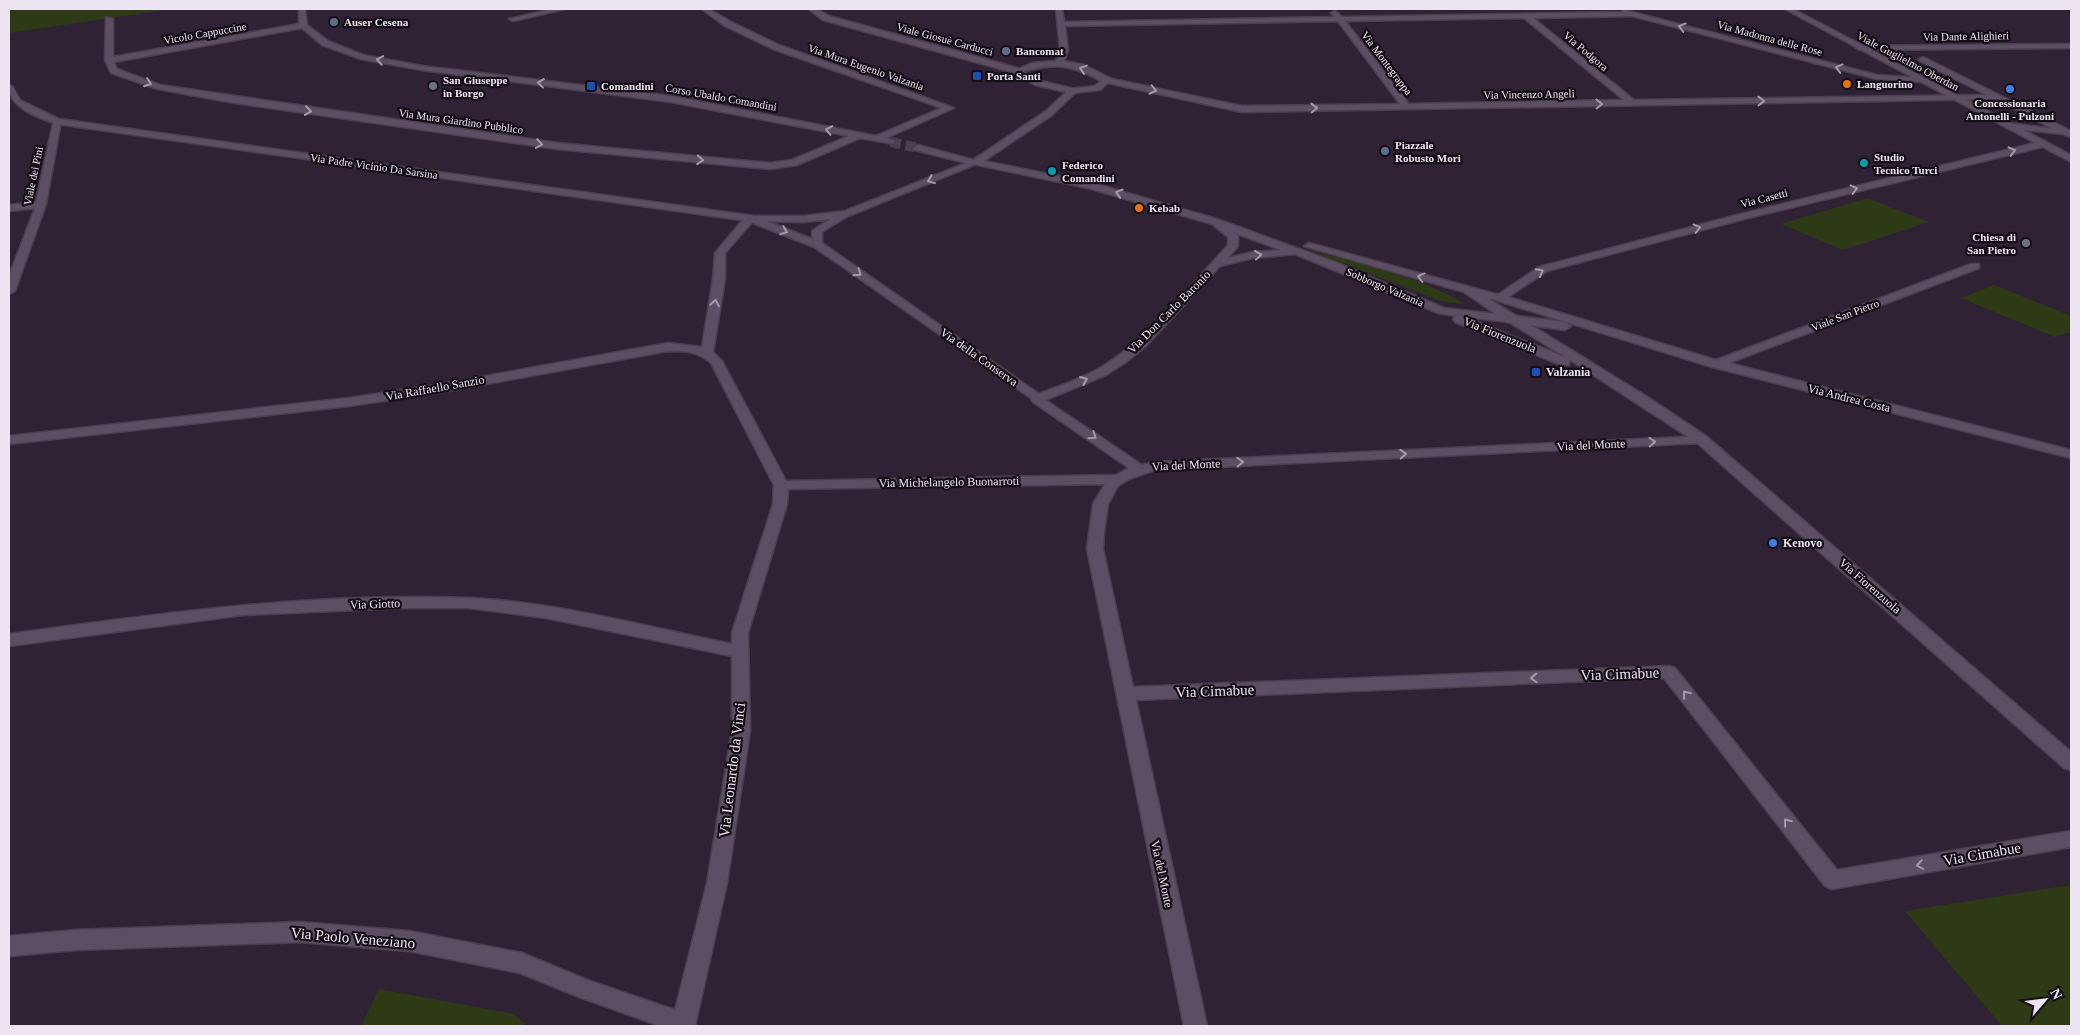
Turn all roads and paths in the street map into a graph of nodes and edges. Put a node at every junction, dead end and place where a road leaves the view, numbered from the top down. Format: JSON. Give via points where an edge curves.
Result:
{"nodes":[{"id":1,"x":302,"y":9,"type":"edge"},
{"id":2,"x":562,"y":9,"type":"edge"},
{"id":3,"x":705,"y":9,"type":"edge"},
{"id":4,"x":812,"y":9,"type":"edge"},
{"id":5,"x":1058,"y":9,"type":"edge"},
{"id":6,"x":1331,"y":9,"type":"edge"},
{"id":7,"x":1613,"y":9,"type":"edge"},
{"id":8,"x":1788,"y":9,"type":"edge"},
{"id":9,"x":1634,"y":14,"type":"junction"},
{"id":10,"x":1526,"y":16,"type":"junction"},
{"id":11,"x":1339,"y":18,"type":"junction"},
{"id":12,"x":109,"y":19,"type":"dead end"},
{"id":13,"x":513,"y":19,"type":"dead end"},
{"id":14,"x":1061,"y":24,"type":"junction"},
{"id":15,"x":303,"y":26,"type":"junction"},
{"id":16,"x":2071,"y":46,"type":"edge"},
{"id":17,"x":1860,"y":48,"type":"junction"},
{"id":18,"x":1923,"y":59,"type":"dead end"},
{"id":19,"x":110,"y":60,"type":"junction"},
{"id":20,"x":1059,"y":63,"type":"junction"},
{"id":21,"x":1018,"y":71,"type":"junction"},
{"id":22,"x":1922,"y":80,"type":"junction"},
{"id":23,"x":1105,"y":82,"type":"junction"},
{"id":24,"x":9,"y":88,"type":"edge"},
{"id":25,"x":1072,"y":91,"type":"junction"},
{"id":26,"x":1995,"y":97,"type":"junction"},
{"id":27,"x":1956,"y":98,"type":"junction"},
{"id":28,"x":1632,"y":103,"type":"junction"},
{"id":29,"x":1407,"y":107,"type":"junction"},
{"id":30,"x":57,"y":121,"type":"junction"},
{"id":31,"x":2009,"y":126,"type":"junction"},
{"id":32,"x":2071,"y":134,"type":"edge"},
{"id":33,"x":857,"y":136,"type":"junction"},
{"id":34,"x":877,"y":139,"type":"junction"},
{"id":35,"x":891,"y":142,"type":"tunnel mouth"},
{"id":36,"x":2043,"y":144,"type":"junction"},
{"id":37,"x":918,"y":148,"type":"tunnel mouth"},
{"id":38,"x":2071,"y":159,"type":"edge"},
{"id":39,"x":976,"y":162,"type":"junction"},
{"id":40,"x":41,"y":204,"type":"junction"},
{"id":41,"x":9,"y":208,"type":"edge"},
{"id":42,"x":847,"y":214,"type":"junction"},
{"id":43,"x":750,"y":218,"type":"junction"},
{"id":44,"x":1216,"y":222,"type":"junction"},
{"id":45,"x":818,"y":245,"type":"junction"},
{"id":46,"x":1298,"y":252,"type":"junction"},
{"id":47,"x":1219,"y":262,"type":"junction"},
{"id":48,"x":1975,"y":266,"type":"dead end"},
{"id":49,"x":1468,"y":290,"type":"junction"},
{"id":50,"x":9,"y":291,"type":"edge"},
{"id":51,"x":1499,"y":298,"type":"junction"},
{"id":52,"x":1442,"y":311,"type":"junction"},
{"id":53,"x":1509,"y":319,"type":"junction"},
{"id":54,"x":1628,"y":339,"type":"junction"},
{"id":55,"x":707,"y":351,"type":"junction"},
{"id":56,"x":1716,"y":364,"type":"junction"},
{"id":57,"x":1614,"y":383,"type":"junction"},
{"id":58,"x":1038,"y":398,"type":"junction"},
{"id":59,"x":1701,"y":439,"type":"junction"},
{"id":60,"x":9,"y":440,"type":"edge"},
{"id":61,"x":2071,"y":454,"type":"edge"},
{"id":62,"x":1139,"y":468,"type":"junction"},
{"id":63,"x":1116,"y":479,"type":"junction"},
{"id":64,"x":782,"y":485,"type":"junction"},
{"id":65,"x":9,"y":640,"type":"edge"},
{"id":66,"x":740,"y":652,"type":"junction"},
{"id":67,"x":1124,"y":694,"type":"junction"},
{"id":68,"x":2071,"y":763,"type":"edge"},
{"id":69,"x":2071,"y":839,"type":"edge"},
{"id":70,"x":9,"y":946,"type":"edge"},
{"id":71,"x":684,"y":1025,"type":"edge"},
{"id":72,"x":1194,"y":1026,"type":"edge"}],
"edges":[{"from":1,"to":15,"type":"street"},
{"from":2,"to":13,"type":"street"},
{"from":3,"to":34,"type":"street","name":"Via Mura Eugenio Valzania","via":[[776,47],[950,108]]},
{"from":4,"to":21,"type":"street","name":"Viale Giosuè Carducci","via":[[826,18]]},
{"from":5,"to":14,"type":"street"},
{"from":6,"to":11,"type":"street","name":"Via Montegrappa"},
{"from":7,"to":9,"type":"street","name":"Via Madonna delle Rose"},
{"from":8,"to":17,"type":"street","name":"Viale Guglielmo Oberdan"},
{"from":9,"to":10,"type":"street"},
{"from":22,"to":9,"type":"street","name":"Via Madonna delle Rose","one_way":true,"via":[[1877,77]]},
{"from":10,"to":11,"type":"street"},
{"from":10,"to":28,"type":"street","name":"Via Podgora"},
{"from":11,"to":14,"type":"street"},
{"from":11,"to":29,"type":"street","name":"Via Montegrappa"},
{"from":12,"to":19,"type":"street"},
{"from":14,"to":20,"type":"street","via":[[1064,50]]},
{"from":15,"to":19,"type":"street","name":"Vicolo Cappuccine"},
{"from":33,"to":15,"type":"street","name":"Corso Ubaldo Comandini","one_way":true,"via":[[671,99],[422,68],[361,57],[325,43]]},
{"from":16,"to":17,"type":"street","name":"Via Dante Alighieri"},
{"from":17,"to":22,"type":"street","name":"Viale Guglielmo Oberdan"},
{"from":18,"to":26,"type":"street"},
{"from":19,"to":33,"type":"street","name":"Via Mura Giardino Pubblico","one_way":true,"via":[[114,71],[158,87],[557,146],[770,166],[794,163]]},
{"from":20,"to":21,"type":"street","name":"Via Vincenzo Angeli","via":[[1034,63]]},
{"from":23,"to":20,"type":"street","name":"Via Vincenzo Angeli","one_way":true,"via":[[1088,70]]},
{"from":21,"to":25,"type":"street","name":"Viale Giosuè Carducci","via":[[1038,82]]},
{"from":22,"to":27,"type":"street","name":"Viale Guglielmo Oberdan"},
{"from":23,"to":25,"type":"street","name":"Via Vincenzo Angeli","via":[[1096,88]]},
{"from":23,"to":29,"type":"street","name":"Via Vincenzo Angeli","one_way":true,"via":[[1242,109]]},
{"from":24,"to":30,"type":"street","name":"Via Padre Vicinio Da Sarsina","via":[[17,102]]},
{"from":25,"to":39,"type":"street","via":[[1049,113]]},
{"from":26,"to":27,"type":"street","name":"Via Vincenzo Angeli"},
{"from":26,"to":32,"type":"street"},
{"from":28,"to":27,"type":"street","name":"Via Vincenzo Angeli","one_way":true},
{"from":27,"to":31,"type":"street","name":"Viale Guglielmo Oberdan"},
{"from":29,"to":28,"type":"street","name":"Via Vincenzo Angeli","one_way":true},
{"from":30,"to":40,"type":"street","name":"Viale dei Pini"},
{"from":30,"to":43,"type":"street","name":"Via Padre Vicinio Da Sarsina"},
{"from":31,"to":32,"type":"street"},
{"from":31,"to":36,"type":"street","name":"Viale Guglielmo Oberdan"},
{"from":33,"to":34,"type":"street","name":"Corso Ubaldo Comandini"},
{"from":34,"to":35,"type":"street","name":"Corso Ubaldo Comandini"},
{"from":36,"to":38,"type":"street","name":"Viale Guglielmo Oberdan"},
{"from":51,"to":36,"type":"street","name":"Via Casetti","one_way":true,"via":[[1543,269]]},
{"from":37,"to":39,"type":"street"},
{"from":39,"to":42,"type":"street","name":"Via Padre Vicinio Da Sarsina","one_way":true},
{"from":44,"to":39,"type":"street","name":"Sobborgo Valzania","one_way":true,"via":[[1090,185]]},
{"from":40,"to":41,"type":"street"},
{"from":40,"to":50,"type":"street","name":"Viale dei Pini"},
{"from":42,"to":43,"type":"street","name":"Via Padre Vicinio Da Sarsina","via":[[804,219]]},
{"from":42,"to":45,"type":"street","name":"Via Padre Vicinio Da Sarsina","via":[[817,231]]},
{"from":43,"to":45,"type":"street","name":"Via Padre Vicinio Da Sarsina","one_way":true},
{"from":55,"to":43,"type":"street","one_way":true,"via":[[719,279],[720,252]]},
{"from":44,"to":46,"type":"street","name":"Sobborgo Valzania"},
{"from":44,"to":47,"type":"street","name":"Via Don Carlo Baronio","via":[[1233,236],[1234,242]]},
{"from":49,"to":44,"type":"street","name":"Sobborgo Valzania","one_way":true},
{"from":45,"to":58,"type":"street","name":"Via della Conserva","one_way":true},
{"from":47,"to":46,"type":"street","name":"Via Don Carlo Baronio","one_way":true,"via":[[1253,255]]},
{"from":46,"to":52,"type":"street","name":"Sobborgo Valzania"},
{"from":58,"to":47,"type":"street","name":"Via Don Carlo Baronio","one_way":true,"via":[[1102,372],[1122,359]]},
{"from":48,"to":56,"type":"street","name":"Viale San Pietro"},
{"from":49,"to":51,"type":"street","name":"Sobborgo Valzania"},
{"from":49,"to":53,"type":"street","name":"Sobborgo Valzania"},
{"from":51,"to":54,"type":"street","name":"Via Andrea Costa"},
{"from":52,"to":53,"type":"street","name":"Sobborgo Valzania"},
{"from":52,"to":57,"type":"street","name":"Via Fiorenzuola"},
{"from":53,"to":54,"type":"street","name":"Via Andrea Costa"},
{"from":53,"to":57,"type":"street","name":"Via Fiorenzuola"},
{"from":54,"to":56,"type":"street","name":"Via Andrea Costa"},
{"from":55,"to":60,"type":"street","name":"Via Raffaello Sanzio","via":[[689,346],[668,347],[349,402]]},
{"from":55,"to":64,"type":"street","via":[[716,360]]},
{"from":56,"to":61,"type":"street","name":"Via Andrea Costa"},
{"from":57,"to":59,"type":"street","name":"Via Fiorenzuola"},
{"from":58,"to":62,"type":"street","name":"Via della Conserva","one_way":true},
{"from":62,"to":59,"type":"street","name":"Via del Monte","one_way":true},
{"from":59,"to":68,"type":"street","name":"Via Fiorenzuola"},
{"from":62,"to":63,"type":"street","name":"Via del Monte"},
{"from":63,"to":64,"type":"street","name":"Via Michelangelo Buonarroti"},
{"from":63,"to":67,"type":"street","name":"Via del Monte","via":[[1102,496],[1096,517],[1095,549]]},
{"from":64,"to":66,"type":"street","name":"Via Leonardo da Vinci","via":[[780,504],[740,633]]},
{"from":65,"to":66,"type":"street","name":"Via Giotto","via":[[243,609],[469,604],[546,612]]},
{"from":66,"to":71,"type":"street","name":"Via Leonardo da Vinci","via":[[741,731],[717,883]]},
{"from":69,"to":67,"type":"street","name":"Via Cimabue","one_way":true,"via":[[1832,880],[1669,672]]},
{"from":67,"to":72,"type":"street","name":"Via del Monte"},
{"from":70,"to":71,"type":"street","name":"Via Paolo Veneziano","via":[[76,940],[300,932],[409,941],[522,963]]}]}
